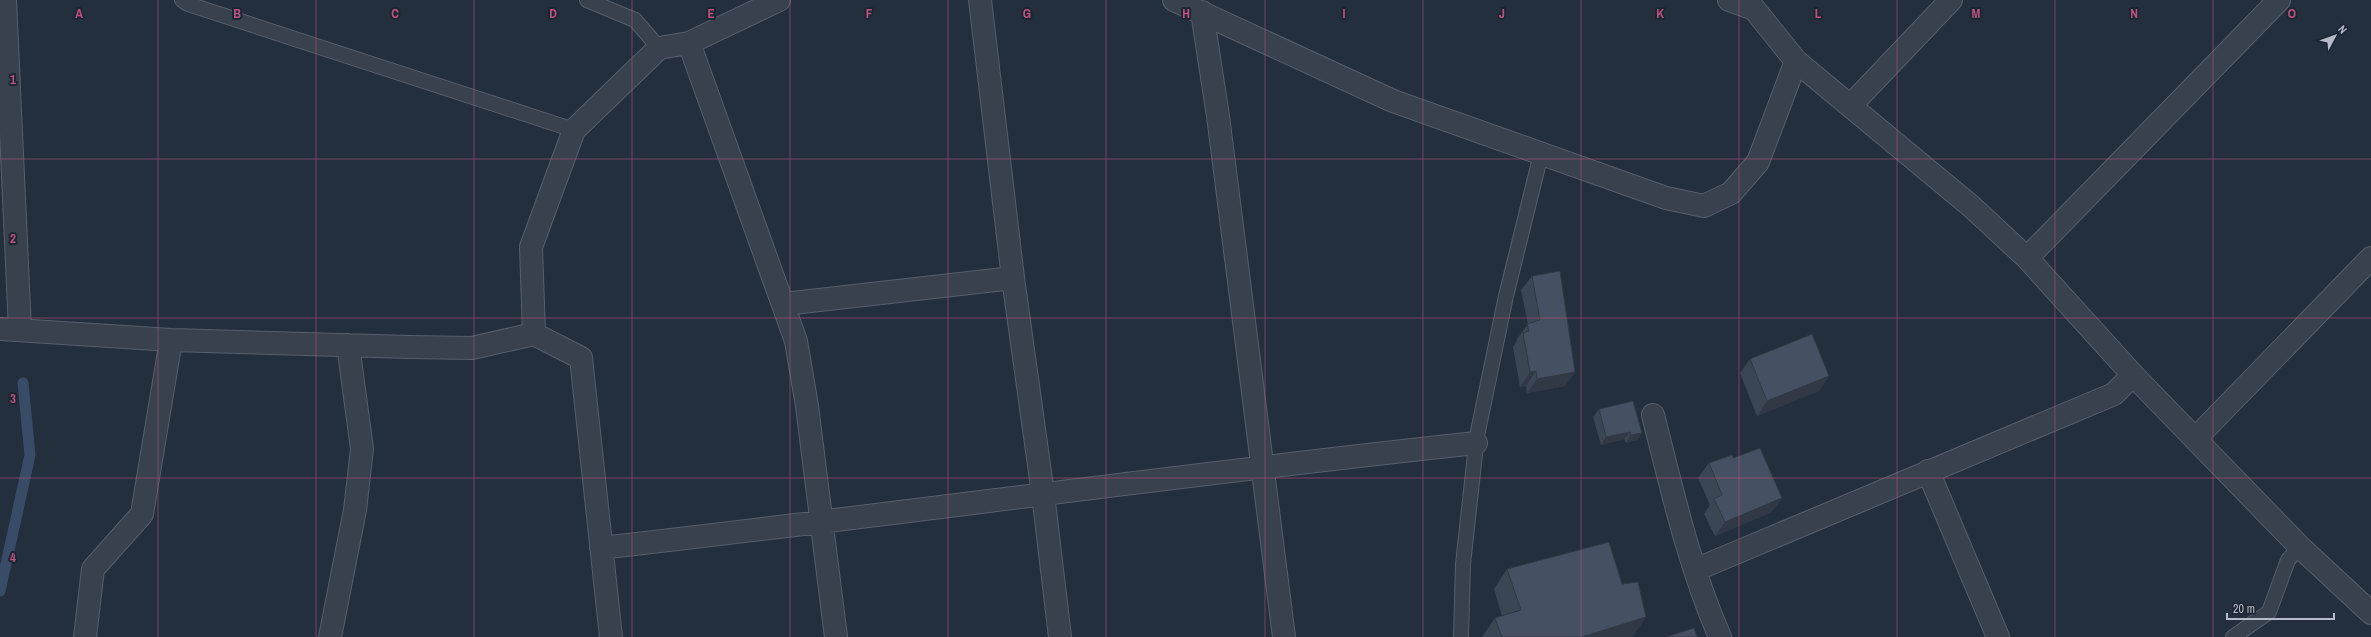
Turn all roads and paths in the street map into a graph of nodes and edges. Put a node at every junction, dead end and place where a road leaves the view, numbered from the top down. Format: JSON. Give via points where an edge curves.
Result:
{"nodes":[{"id":1,"x":5,"y":0,"type":"edge"},
{"id":2,"x":182,"y":0,"type":"edge"},
{"id":3,"x":587,"y":0,"type":"edge"},
{"id":4,"x":779,"y":0,"type":"edge"},
{"id":5,"x":980,"y":0,"type":"edge"},
{"id":6,"x":1174,"y":0,"type":"edge"},
{"id":7,"x":1729,"y":0,"type":"edge"},
{"id":8,"x":1951,"y":0,"type":"edge"},
{"id":9,"x":2279,"y":0,"type":"edge"},
{"id":10,"x":1750,"y":5,"type":"edge"},
{"id":11,"x":1202,"y":12,"type":"junction"},
{"id":12,"x":690,"y":43,"type":"junction"},
{"id":13,"x":658,"y":48,"type":"junction"},
{"id":14,"x":1796,"y":61,"type":"junction"},
{"id":15,"x":1850,"y":106,"type":"junction"},
{"id":16,"x":574,"y":130,"type":"junction"},
{"id":17,"x":1542,"y":154,"type":"junction"},
{"id":18,"x":2027,"y":258,"type":"junction"},
{"id":19,"x":2371,"y":258,"type":"edge"},
{"id":20,"x":1013,"y":278,"type":"junction"},
{"id":21,"x":784,"y":304,"type":"junction"},
{"id":22,"x":10,"y":330,"type":"edge"},
{"id":23,"x":534,"y":334,"type":"junction"},
{"id":24,"x":171,"y":340,"type":"junction"},
{"id":25,"x":348,"y":345,"type":"junction"},
{"id":26,"x":2133,"y":375,"type":"junction"},
{"id":27,"x":1653,"y":415,"type":"dead end"},
{"id":28,"x":2195,"y":439,"type":"junction"},
{"id":29,"x":1476,"y":443,"type":"junction"},
{"id":30,"x":1262,"y":466,"type":"junction"},
{"id":31,"x":1928,"y":471,"type":"junction"},
{"id":32,"x":1043,"y":494,"type":"junction"},
{"id":33,"x":822,"y":523,"type":"junction"},
{"id":34,"x":601,"y":548,"type":"junction"},
{"id":35,"x":2300,"y":548,"type":"junction"},
{"id":36,"x":1695,"y":570,"type":"junction"},
{"id":37,"x":2370,"y":611,"type":"edge"},
{"id":38,"x":85,"y":637,"type":"edge"},
{"id":39,"x":330,"y":637,"type":"edge"},
{"id":40,"x":611,"y":637,"type":"edge"},
{"id":41,"x":836,"y":637,"type":"edge"},
{"id":42,"x":1060,"y":637,"type":"edge"},
{"id":43,"x":1284,"y":637,"type":"edge"},
{"id":44,"x":1461,"y":637,"type":"edge"},
{"id":45,"x":1720,"y":637,"type":"edge"},
{"id":46,"x":1998,"y":637,"type":"edge"},
{"id":47,"x":2233,"y":637,"type":"edge"}],
"edges":[{"from":1,"to":22,"type":"street"},
{"from":2,"to":16,"type":"lane"},
{"from":3,"to":13,"type":"lane","via":[[635,20]]},
{"from":4,"to":12,"type":"street"},
{"from":5,"to":20,"type":"street"},
{"from":6,"to":11,"type":"street"},
{"from":7,"to":10,"type":"street"},
{"from":8,"to":15,"type":"street"},
{"from":9,"to":18,"type":"street"},
{"from":10,"to":14,"type":"street"},
{"from":11,"to":17,"type":"street","via":[[1393,101]]},
{"from":11,"to":30,"type":"street","via":[[1218,116]]},
{"from":12,"to":13,"type":"street"},
{"from":12,"to":21,"type":"street"},
{"from":13,"to":16,"type":"street"},
{"from":14,"to":15,"type":"street"},
{"from":14,"to":17,"type":"street","via":[[1758,162],[1731,193],[1704,206],[1666,198]]},
{"from":15,"to":18,"type":"street","via":[[1972,207]]},
{"from":16,"to":23,"type":"street","via":[[531,247]]},
{"from":17,"to":29,"type":"lane","via":[[1506,296]]},
{"from":18,"to":26,"type":"street"},
{"from":19,"to":28,"type":"street"},
{"from":20,"to":21,"type":"street"},
{"from":20,"to":32,"type":"street"},
{"from":21,"to":33,"type":"street","via":[[796,341]]},
{"from":22,"to":24,"type":"street"},
{"from":23,"to":25,"type":"street","via":[[472,348]]},
{"from":23,"to":34,"type":"street","via":[[581,358]]},
{"from":24,"to":25,"type":"street"},
{"from":24,"to":38,"type":"street","via":[[142,514],[93,569]]},
{"from":25,"to":39,"type":"street","via":[[362,449],[355,510]]},
{"from":26,"to":28,"type":"street"},
{"from":26,"to":31,"type":"street","via":[[2114,394]]},
{"from":27,"to":36,"type":"street"},
{"from":28,"to":35,"type":"street"},
{"from":29,"to":30,"type":"street"},
{"from":29,"to":44,"type":"lane","via":[[1463,564]]},
{"from":30,"to":32,"type":"street"},
{"from":30,"to":43,"type":"street"},
{"from":31,"to":36,"type":"street"},
{"from":31,"to":46,"type":"street"},
{"from":32,"to":33,"type":"street"},
{"from":32,"to":42,"type":"street"},
{"from":33,"to":34,"type":"street"},
{"from":33,"to":41,"type":"street"},
{"from":34,"to":40,"type":"street"},
{"from":35,"to":37,"type":"street"},
{"from":35,"to":47,"type":"lane","via":[[2288,560],[2269,612]]},
{"from":36,"to":45,"type":"street"}]}
